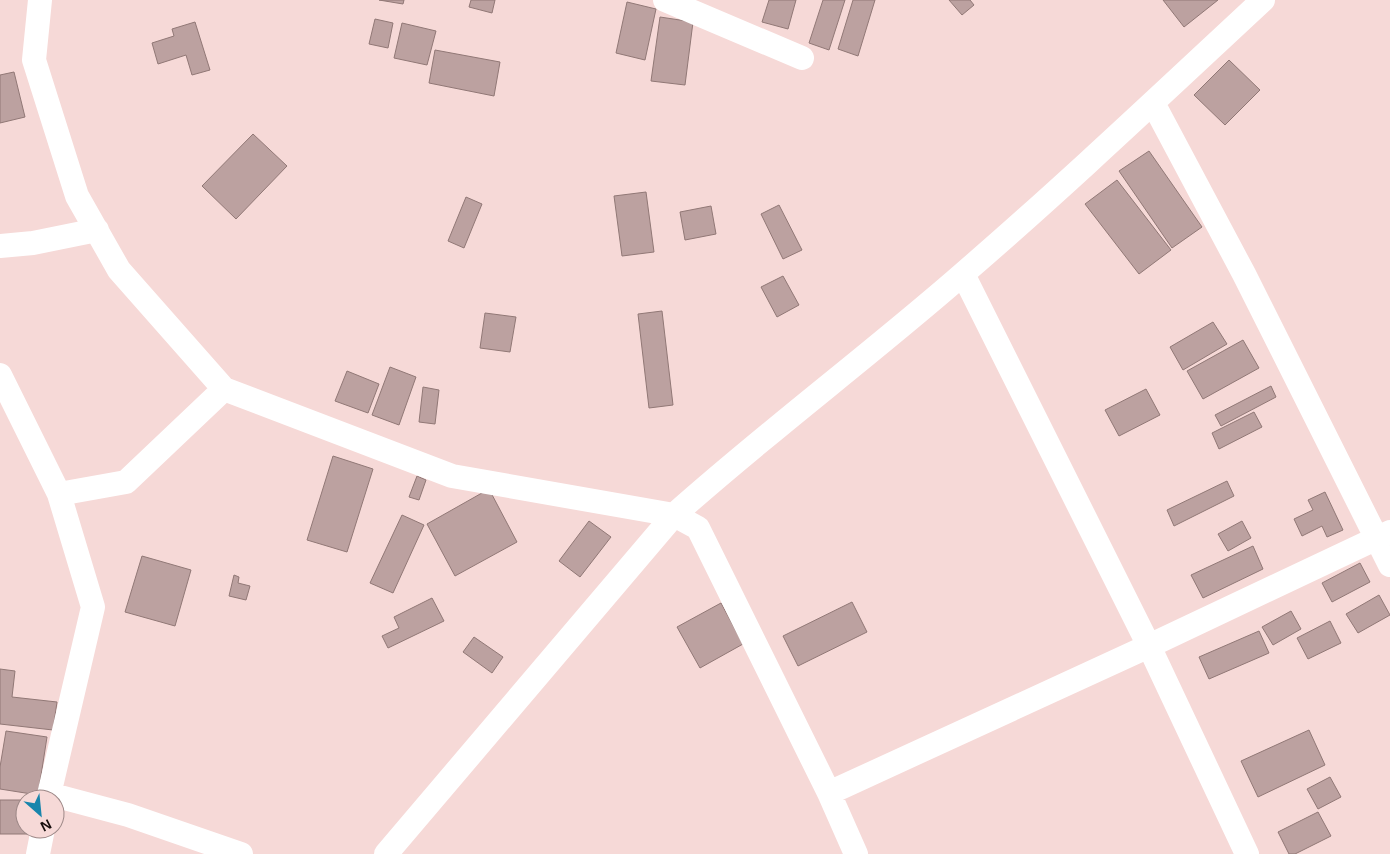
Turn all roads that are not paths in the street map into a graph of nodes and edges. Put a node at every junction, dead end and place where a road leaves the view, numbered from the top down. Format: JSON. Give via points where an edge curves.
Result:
{"nodes":[{"id":1,"x":40,"y":0,"type":"edge"},
{"id":2,"x":665,"y":0,"type":"edge"},
{"id":3,"x":1263,"y":0,"type":"edge"},
{"id":4,"x":802,"y":58,"type":"dead end"},
{"id":5,"x":1153,"y":103,"type":"junction"},
{"id":6,"x":97,"y":230,"type":"junction"},
{"id":7,"x":0,"y":246,"type":"edge"},
{"id":8,"x":963,"y":274,"type":"junction"},
{"id":9,"x":0,"y":375,"type":"edge"},
{"id":10,"x":224,"y":388,"type":"junction"},
{"id":11,"x":60,"y":494,"type":"junction"},
{"id":12,"x":674,"y":515,"type":"junction"},
{"id":13,"x":1383,"y":535,"type":"edge"},
{"id":14,"x":1390,"y":565,"type":"edge"},
{"id":15,"x":1149,"y":646,"type":"junction"},
{"id":16,"x":51,"y":789,"type":"edge"},
{"id":17,"x":829,"y":794,"type":"junction"},
{"id":18,"x":65,"y":800,"type":"edge"},
{"id":19,"x":41,"y":839,"type":"edge"},
{"id":20,"x":852,"y":852,"type":"edge"},
{"id":21,"x":38,"y":854,"type":"edge"},
{"id":22,"x":241,"y":854,"type":"edge"},
{"id":23,"x":386,"y":854,"type":"edge"},
{"id":24,"x":1247,"y":854,"type":"edge"}],
"edges":[{"from":1,"to":6,"type":"street","via":[[34,60],[78,196]]},
{"from":2,"to":4,"type":"street"},
{"from":3,"to":5,"type":"street"},
{"from":5,"to":8,"type":"street"},
{"from":5,"to":13,"type":"street"},
{"from":6,"to":7,"type":"street"},
{"from":6,"to":10,"type":"street","via":[[119,270]]},
{"from":8,"to":12,"type":"street","via":[[741,455]]},
{"from":8,"to":15,"type":"street"},
{"from":9,"to":11,"type":"street"},
{"from":10,"to":11,"type":"street","via":[[126,482]]},
{"from":10,"to":12,"type":"street","via":[[452,476]]},
{"from":11,"to":16,"type":"street","via":[[93,607]]},
{"from":12,"to":17,"type":"street","via":[[698,528]]},
{"from":12,"to":23,"type":"street"},
{"from":13,"to":14,"type":"street"},
{"from":13,"to":15,"type":"street"},
{"from":15,"to":17,"type":"street"},
{"from":15,"to":24,"type":"street"},
{"from":17,"to":20,"type":"street"},
{"from":18,"to":22,"type":"street","via":[[128,816]]},
{"from":19,"to":21,"type":"street"}]}
